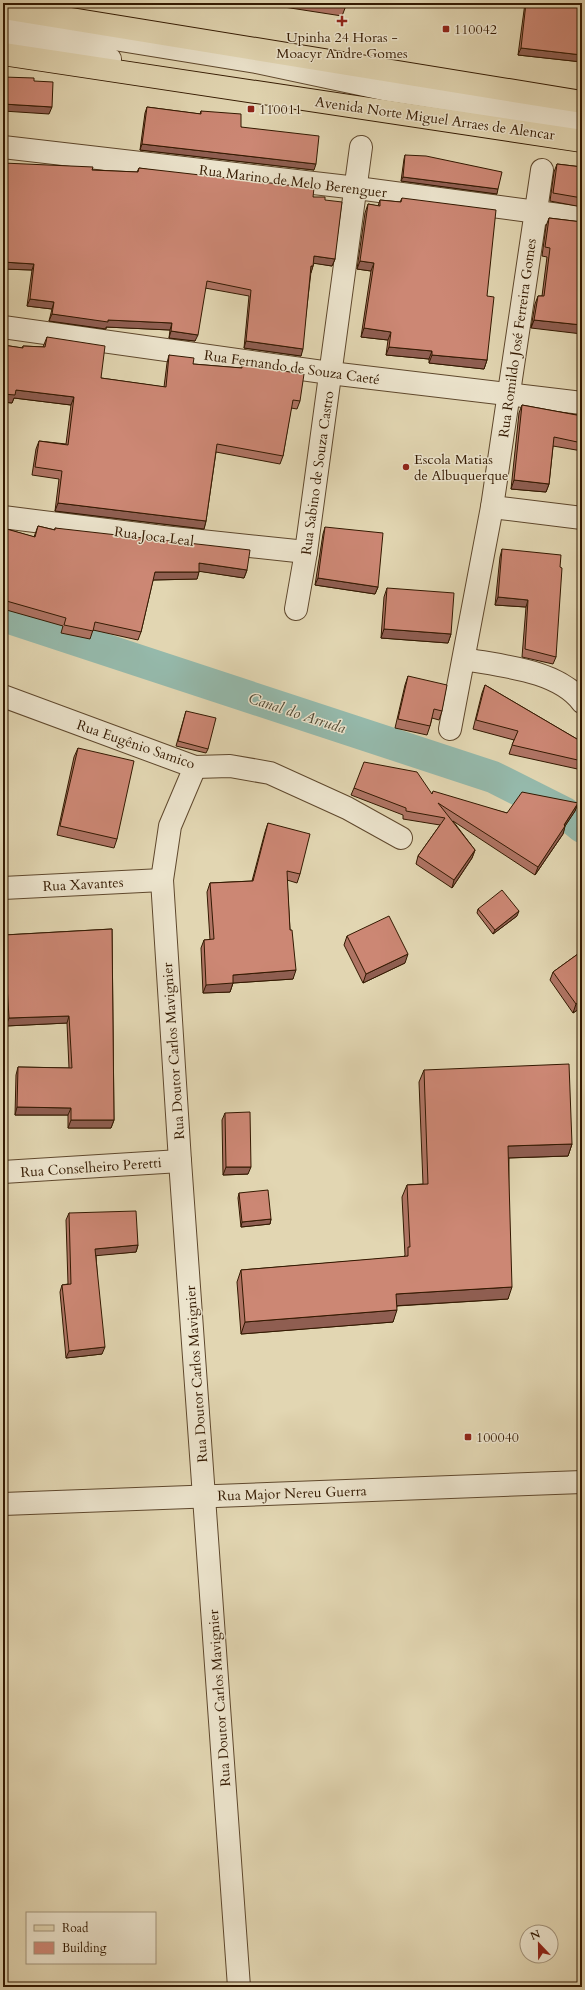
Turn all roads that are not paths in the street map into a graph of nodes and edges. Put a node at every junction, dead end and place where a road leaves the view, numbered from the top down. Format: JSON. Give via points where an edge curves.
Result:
{"nodes":[{"id":1,"x":3,"y":8,"type":"edge"},
{"id":2,"x":3,"y":21,"type":"edge"},
{"id":3,"x":3,"y":42,"type":"edge"},
{"id":4,"x":3,"y":54,"type":"edge"},
{"id":5,"x":582,"y":102,"type":"edge"},
{"id":6,"x":582,"y":120,"type":"edge"},
{"id":7,"x":582,"y":131,"type":"edge"},
{"id":8,"x":582,"y":141,"type":"edge"},
{"id":9,"x":3,"y":147,"type":"edge"},
{"id":10,"x":361,"y":147,"type":"dead end"},
{"id":11,"x":542,"y":170,"type":"dead end"},
{"id":12,"x":357,"y":188,"type":"junction"},
{"id":13,"x":535,"y":212,"type":"junction"},
{"id":14,"x":582,"y":218,"type":"edge"},
{"id":15,"x":3,"y":327,"type":"edge"},
{"id":16,"x":330,"y":373,"type":"junction"},
{"id":17,"x":508,"y":394,"type":"junction"},
{"id":18,"x":582,"y":403,"type":"edge"},
{"id":19,"x":492,"y":506,"type":"junction"},
{"id":20,"x":3,"y":517,"type":"edge"},
{"id":21,"x":582,"y":518,"type":"edge"},
{"id":22,"x":306,"y":552,"type":"junction"},
{"id":23,"x":296,"y":609,"type":"dead end"},
{"id":24,"x":464,"y":659,"type":"junction"},
{"id":25,"x":3,"y":696,"type":"edge"},
{"id":26,"x":582,"y":702,"type":"edge"},
{"id":27,"x":450,"y":729,"type":"dead end"},
{"id":28,"x":195,"y":767,"type":"junction"},
{"id":29,"x":401,"y":838,"type":"dead end"},
{"id":30,"x":162,"y":880,"type":"junction"},
{"id":31,"x":3,"y":888,"type":"edge"},
{"id":32,"x":180,"y":1161,"type":"junction"},
{"id":33,"x":3,"y":1172,"type":"edge"},
{"id":34,"x":582,"y":1482,"type":"edge"},
{"id":35,"x":205,"y":1496,"type":"junction"},
{"id":36,"x":3,"y":1504,"type":"edge"},
{"id":37,"x":239,"y":1987,"type":"edge"}],
"edges":[{"from":1,"to":5,"type":"main road"},
{"from":2,"to":6,"type":"street","via":[[256,62],[388,90]]},
{"from":3,"to":7,"type":"street"},
{"from":4,"to":8,"type":"main road","name":"Avenida Norte Miguel Arraes de Alencar"},
{"from":9,"to":12,"type":"street","name":"Rua Marino de Melo Berenguer"},
{"from":10,"to":12,"type":"street","name":"Rua Sabino de Souza Castro"},
{"from":11,"to":13,"type":"street","name":"Rua Romildo José Ferreira Gomes"},
{"from":12,"to":13,"type":"street","name":"Rua Marino de Melo Berenguer"},
{"from":12,"to":16,"type":"street","name":"Rua Sabino de Souza Castro"},
{"from":13,"to":14,"type":"street","name":"Rua Marino de Melo Berenguer"},
{"from":13,"to":17,"type":"street","name":"Rua Romildo José Ferreira Gomes"},
{"from":15,"to":16,"type":"street","name":"Rua Fernando de Souza Caeté"},
{"from":16,"to":17,"type":"street","name":"Rua Fernando de Souza Caeté"},
{"from":16,"to":22,"type":"street","name":"Rua Sabino de Souza Castro"},
{"from":17,"to":18,"type":"street","name":"Rua Fernando de Souza Caeté"},
{"from":17,"to":19,"type":"street","name":"Rua Romildo José Ferreira Gomes"},
{"from":19,"to":21,"type":"street"},
{"from":19,"to":24,"type":"street","name":"Rua Romildo José Ferreira Gomes"},
{"from":20,"to":22,"type":"street","name":"Rua Joca Leal"},
{"from":22,"to":23,"type":"street","name":"Rua Sabino de Souza Castro"},
{"from":24,"to":26,"type":"street","via":[[523,670],[546,678],[567,687]]},
{"from":24,"to":27,"type":"street","name":"Rua Romildo José Ferreira Gomes"},
{"from":25,"to":28,"type":"street","name":"Rua Eugênio Samico"},
{"from":28,"to":29,"type":"street","name":"Rua Eugênio Samico","via":[[230,766],[270,773],[347,808]]},
{"from":28,"to":30,"type":"street","name":"Rua Doutor Carlos Mavignier","via":[[170,826]]},
{"from":30,"to":31,"type":"street","name":"Rua Xavantes"},
{"from":30,"to":32,"type":"street","name":"Rua Doutor Carlos Mavignier"},
{"from":32,"to":33,"type":"street","name":"Rua Conselheiro Peretti"},
{"from":32,"to":35,"type":"street","name":"Rua Doutor Carlos Mavignier"},
{"from":34,"to":35,"type":"street","name":"Rua Major Nereu Guerra"},
{"from":35,"to":36,"type":"street","name":"Rua Major Nereu Guerra"},
{"from":35,"to":37,"type":"street","name":"Rua Doutor Carlos Mavignier"}]}
